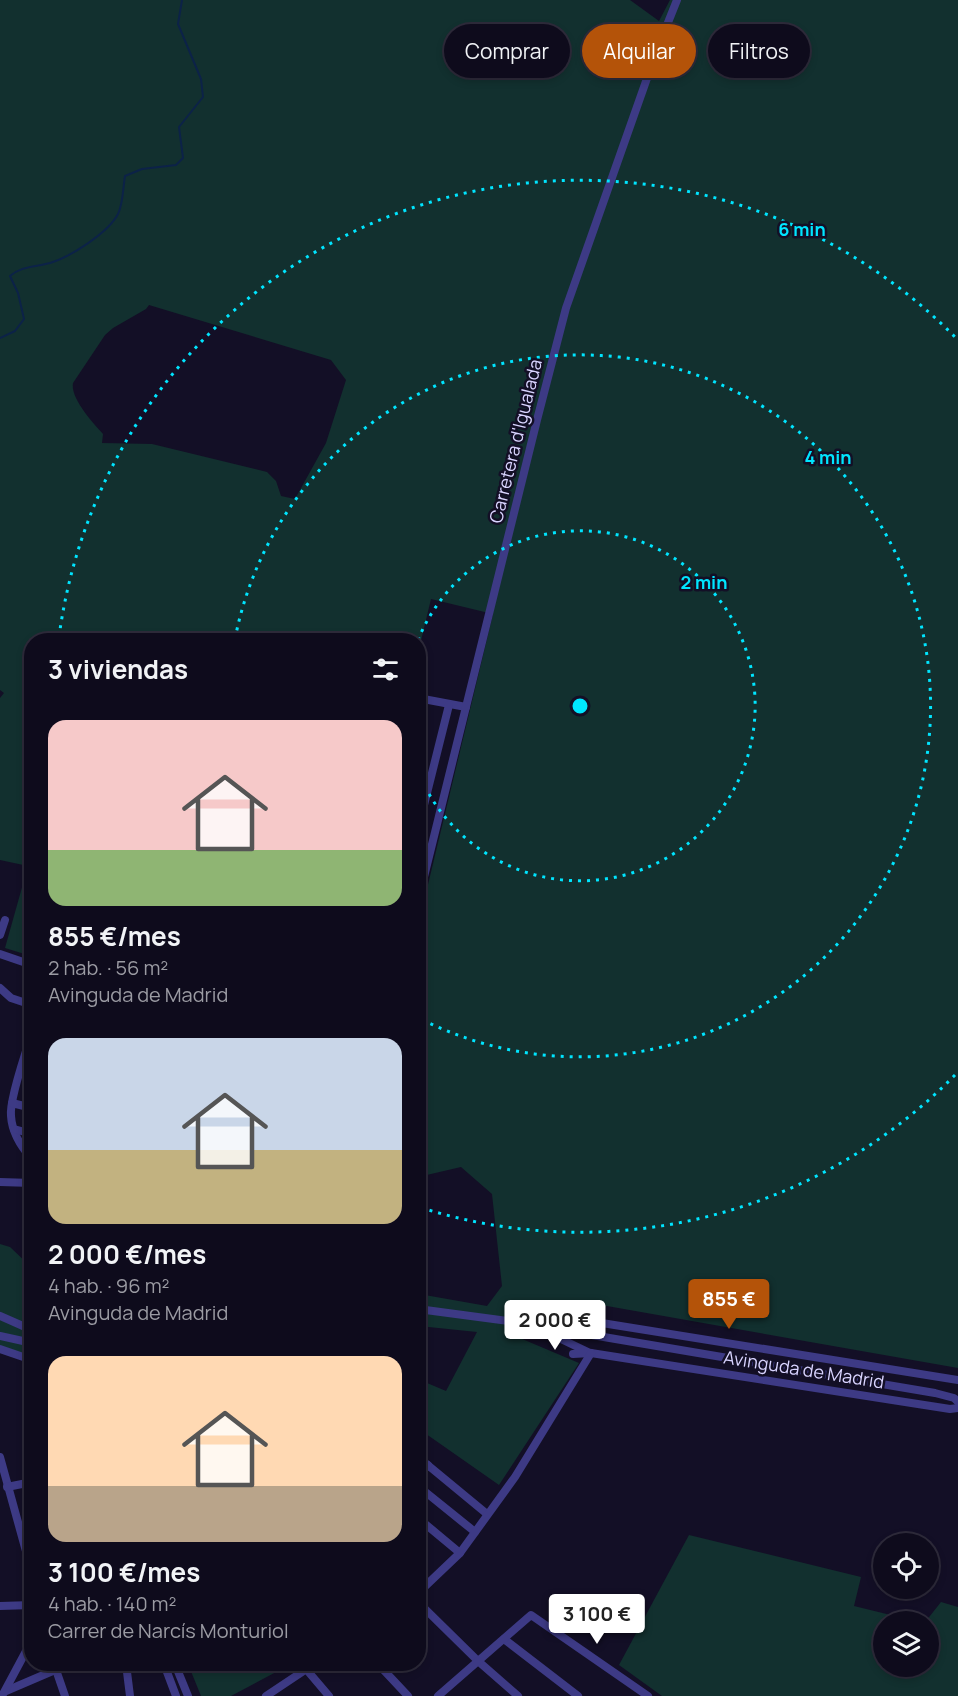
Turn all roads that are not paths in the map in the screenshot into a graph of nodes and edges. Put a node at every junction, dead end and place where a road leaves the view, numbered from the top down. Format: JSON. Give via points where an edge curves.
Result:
{"nodes":[{"id":1,"x":677,"y":0,"type":"edge"},
{"id":2,"x":426,"y":700,"type":"edge"},
{"id":3,"x":449,"y":705,"type":"junction"},
{"id":4,"x":466,"y":707,"type":"junction"},
{"id":5,"x":426,"y":797,"type":"edge"},
{"id":6,"x":426,"y":869,"type":"edge"},
{"id":7,"x":4,"y":920,"type":"dead end"},
{"id":8,"x":0,"y":935,"type":"edge"},
{"id":9,"x":0,"y":954,"type":"edge"},
{"id":10,"x":24,"y":962,"type":"edge"},
{"id":11,"x":0,"y":988,"type":"edge"},
{"id":12,"x":24,"y":1002,"type":"edge"},
{"id":13,"x":24,"y":1068,"type":"edge"},
{"id":14,"x":12,"y":1103,"type":"junction"},
{"id":15,"x":24,"y":1106,"type":"edge"},
{"id":16,"x":14,"y":1129,"type":"junction"},
{"id":17,"x":24,"y":1132,"type":"edge"},
{"id":18,"x":24,"y":1150,"type":"edge"},
{"id":19,"x":0,"y":1182,"type":"edge"},
{"id":20,"x":24,"y":1184,"type":"edge"},
{"id":21,"x":426,"y":1306,"type":"edge"},
{"id":22,"x":426,"y":1310,"type":"edge"},
{"id":23,"x":437,"y":1311,"type":"junction"},
{"id":24,"x":0,"y":1316,"type":"edge"},
{"id":25,"x":515,"y":1322,"type":"junction"},
{"id":26,"x":24,"y":1325,"type":"edge"},
{"id":27,"x":530,"y":1325,"type":"junction"},
{"id":28,"x":4,"y":1337,"type":"edge"},
{"id":29,"x":24,"y":1341,"type":"edge"},
{"id":30,"x":24,"y":1345,"type":"edge"},
{"id":31,"x":0,"y":1349,"type":"edge"},
{"id":32,"x":591,"y":1353,"type":"junction"},
{"id":33,"x":573,"y":1354,"type":"dead end"},
{"id":34,"x":24,"y":1357,"type":"edge"},
{"id":35,"x":958,"y":1380,"type":"edge"},
{"id":36,"x":958,"y":1391,"type":"edge"},
{"id":37,"x":934,"y":1393,"type":"junction"},
{"id":38,"x":958,"y":1402,"type":"edge"},
{"id":39,"x":958,"y":1408,"type":"edge"},
{"id":40,"x":0,"y":1457,"type":"edge"},
{"id":41,"x":428,"y":1465,"type":"joint"},
{"id":42,"x":426,"y":1467,"type":"edge"},
{"id":43,"x":24,"y":1484,"type":"edge"},
{"id":44,"x":7,"y":1487,"type":"junction"},
{"id":45,"x":426,"y":1492,"type":"edge"},
{"id":46,"x":488,"y":1514,"type":"junction"},
{"id":47,"x":426,"y":1525,"type":"edge"},
{"id":48,"x":475,"y":1532,"type":"junction"},
{"id":49,"x":24,"y":1545,"type":"edge"},
{"id":50,"x":460,"y":1553,"type":"junction"},
{"id":51,"x":426,"y":1585,"type":"edge"},
{"id":52,"x":24,"y":1605,"type":"edge"},
{"id":53,"x":0,"y":1606,"type":"edge"},
{"id":54,"x":426,"y":1610,"type":"edge"},
{"id":55,"x":504,"y":1639,"type":"junction"},
{"id":56,"x":24,"y":1655,"type":"edge"},
{"id":57,"x":478,"y":1661,"type":"junction"},
{"id":58,"x":46,"y":1671,"type":"edge"},
{"id":59,"x":56,"y":1671,"type":"edge"},
{"id":60,"x":127,"y":1671,"type":"edge"},
{"id":61,"x":167,"y":1671,"type":"edge"},
{"id":62,"x":178,"y":1671,"type":"edge"},
{"id":63,"x":303,"y":1671,"type":"edge"},
{"id":64,"x":313,"y":1671,"type":"edge"},
{"id":65,"x":385,"y":1671,"type":"edge"},
{"id":66,"x":4,"y":1693,"type":"edge"},
{"id":67,"x":65,"y":1696,"type":"edge"},
{"id":68,"x":130,"y":1696,"type":"edge"},
{"id":69,"x":176,"y":1696,"type":"edge"},
{"id":70,"x":188,"y":1696,"type":"edge"},
{"id":71,"x":266,"y":1696,"type":"edge"},
{"id":72,"x":329,"y":1696,"type":"edge"},
{"id":73,"x":408,"y":1696,"type":"edge"},
{"id":74,"x":438,"y":1696,"type":"edge"},
{"id":75,"x":518,"y":1696,"type":"edge"},
{"id":76,"x":578,"y":1696,"type":"edge"},
{"id":77,"x":648,"y":1696,"type":"edge"}],
"edges":[{"from":1,"to":4,"type":"street","name":"Carretera d'Igualada","via":[[566,308]]},
{"from":2,"to":3,"type":"street"},
{"from":3,"to":4,"type":"street"},
{"from":3,"to":5,"type":"street"},
{"from":4,"to":6,"type":"street","name":"Carretera d'Igualada"},
{"from":7,"to":8,"type":"street"},
{"from":9,"to":10,"type":"street"},
{"from":11,"to":12,"type":"street"},
{"from":13,"to":14,"type":"street"},
{"from":14,"to":15,"type":"street"},
{"from":14,"to":16,"type":"street"},
{"from":16,"to":17,"type":"street"},
{"from":16,"to":18,"type":"street"},
{"from":19,"to":20,"type":"street"},
{"from":21,"to":23,"type":"street"},
{"from":22,"to":23,"type":"street","name":"Avinguda de Madrid"},
{"from":23,"to":25,"type":"street","name":"Avinguda de Madrid"},
{"from":24,"to":26,"type":"street"},
{"from":25,"to":27,"type":"street","name":"Avinguda de Madrid"},
{"from":25,"to":35,"type":"street","name":"Avinguda de Madrid","via":[[526,1313],[552,1315]]},
{"from":27,"to":32,"type":"street"},
{"from":27,"to":37,"type":"street","name":"Avinguda de Madrid"},
{"from":28,"to":29,"type":"street"},
{"from":28,"to":30,"type":"street"},
{"from":31,"to":34,"type":"street"},
{"from":32,"to":33,"type":"street","name":"Avinguda de Madrid"},
{"from":32,"to":39,"type":"street","name":"Avinguda de Madrid"},
{"from":32,"to":46,"type":"street"},
{"from":36,"to":37,"type":"street","name":"Avinguda de Madrid"},
{"from":37,"to":38,"type":"street","name":"Avinguda de Madrid"},
{"from":40,"to":44,"type":"street"},
{"from":41,"to":42,"type":"street"},
{"from":41,"to":46,"type":"street"},
{"from":43,"to":44,"type":"street"},
{"from":44,"to":49,"type":"street"},
{"from":45,"to":48,"type":"street"},
{"from":46,"to":48,"type":"street"},
{"from":47,"to":50,"type":"street"},
{"from":48,"to":50,"type":"street"},
{"from":50,"to":51,"type":"street"},
{"from":52,"to":53,"type":"street"},
{"from":54,"to":57,"type":"street"},
{"from":55,"to":57,"type":"street"},
{"from":55,"to":76,"type":"street"},
{"from":55,"to":77,"type":"street","via":[[531,1615]]},
{"from":56,"to":66,"type":"street"},
{"from":57,"to":74,"type":"street"},
{"from":57,"to":75,"type":"street"},
{"from":58,"to":66,"type":"street"},
{"from":59,"to":67,"type":"street"},
{"from":60,"to":68,"type":"street"},
{"from":61,"to":69,"type":"street"},
{"from":62,"to":70,"type":"street"},
{"from":63,"to":71,"type":"street"},
{"from":64,"to":72,"type":"street"},
{"from":65,"to":73,"type":"street"}]}
